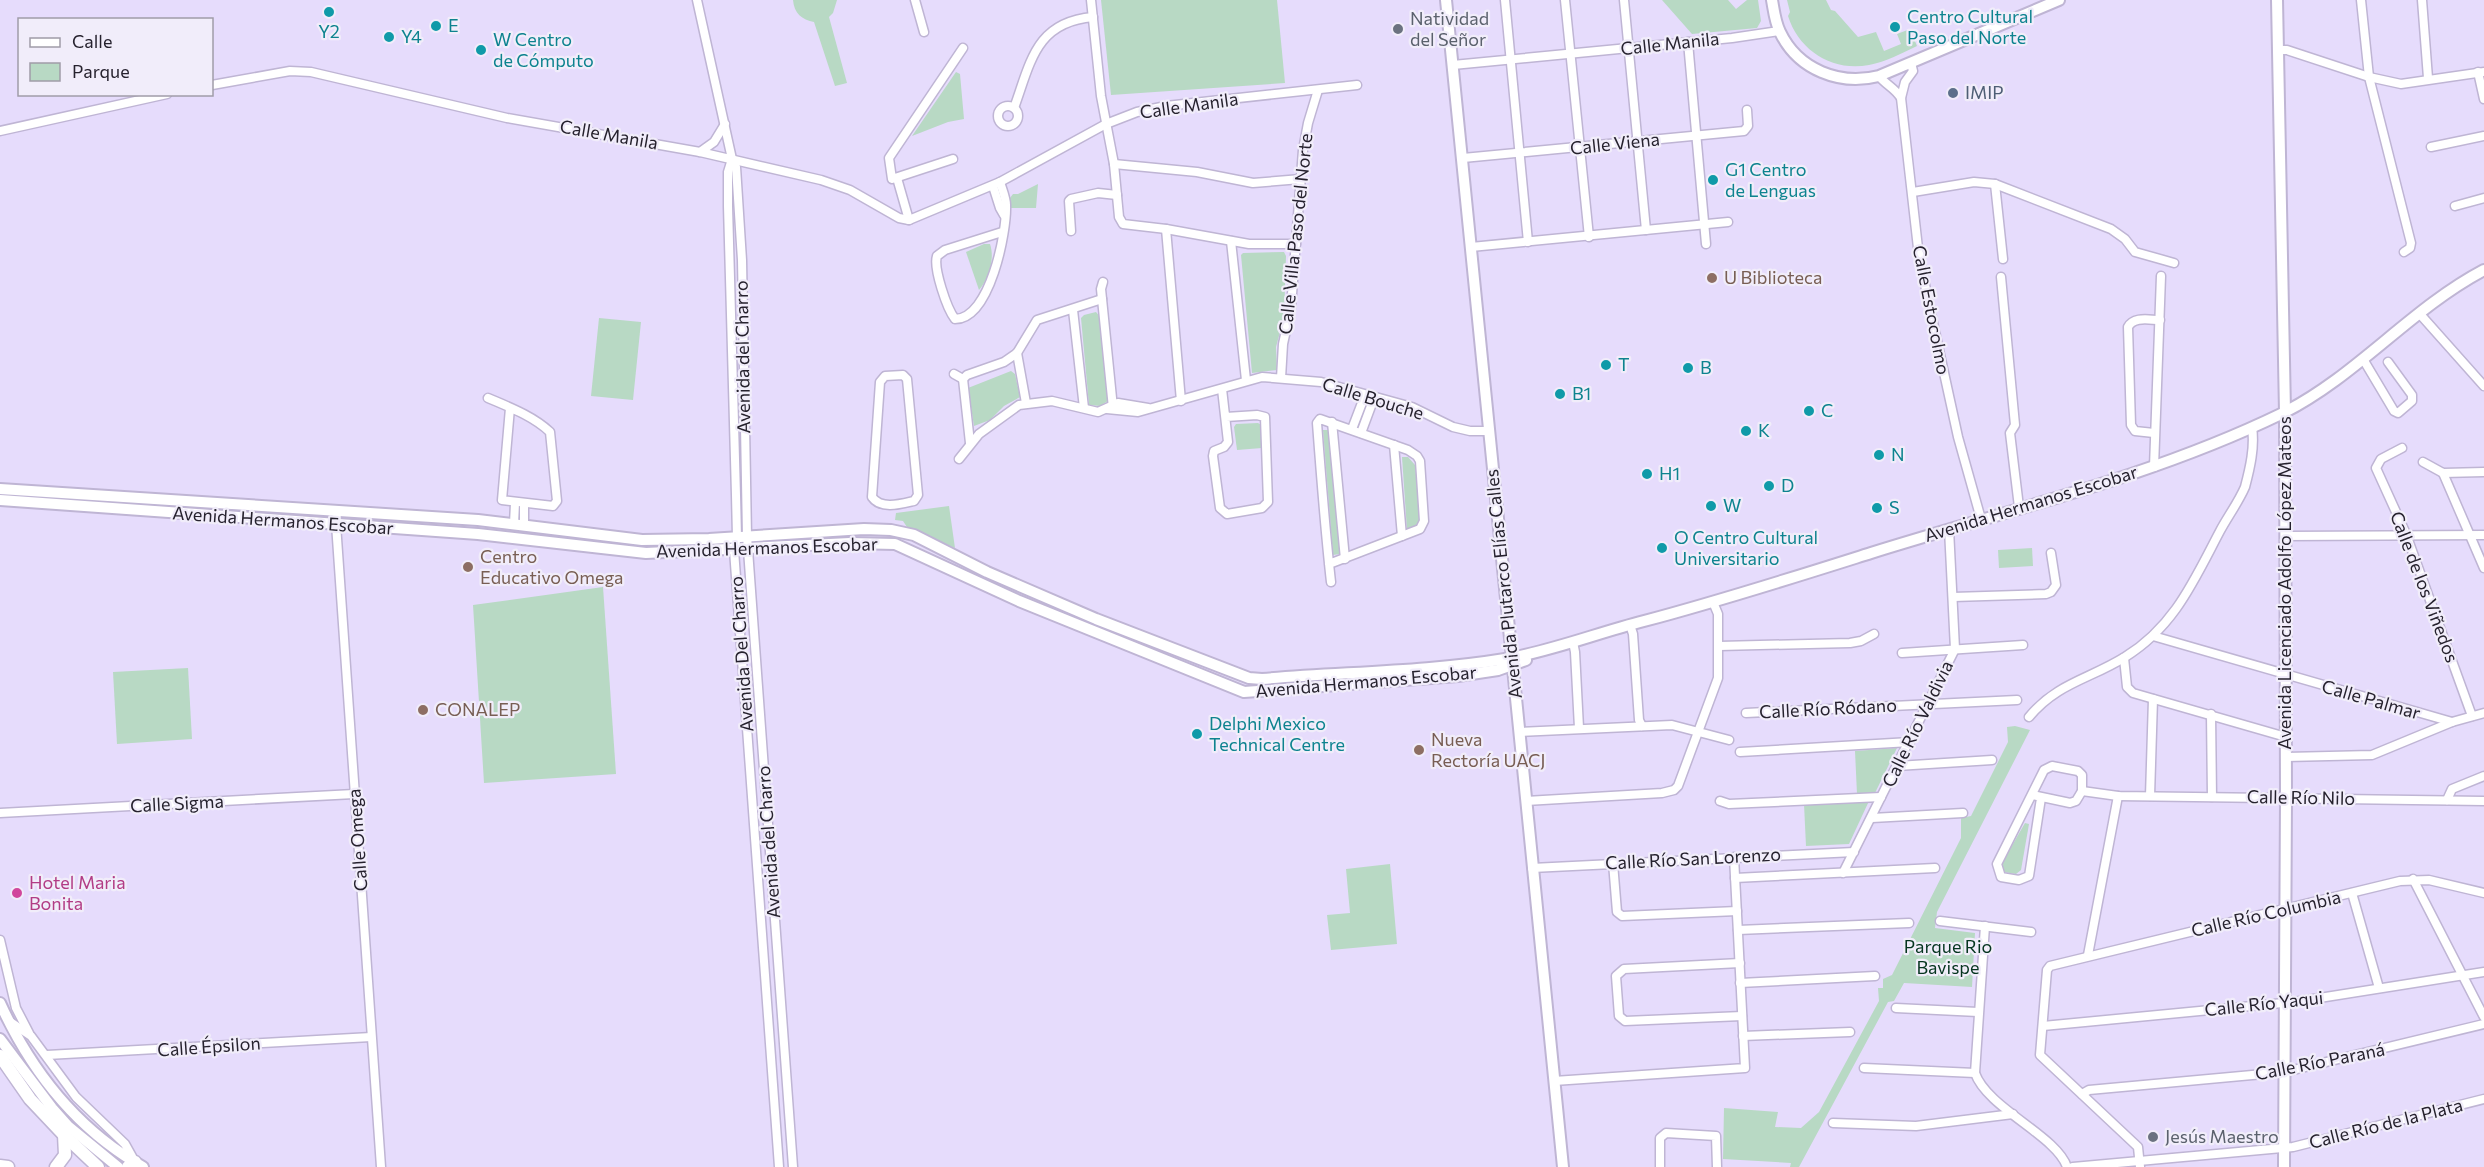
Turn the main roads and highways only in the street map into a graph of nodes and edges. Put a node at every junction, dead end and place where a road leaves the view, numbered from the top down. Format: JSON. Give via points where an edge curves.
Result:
{"nodes":[{"id":1,"x":1446,"y":0,"type":"edge"},
{"id":2,"x":1772,"y":0,"type":"edge"},
{"id":3,"x":2059,"y":0,"type":"edge"},
{"id":4,"x":2277,"y":0,"type":"edge"},
{"id":5,"x":2484,"y":270,"type":"edge"},
{"id":6,"x":2284,"y":384,"type":"junction"},
{"id":7,"x":2305,"y":399,"type":"junction"},
{"id":8,"x":2285,"y":412,"type":"junction"},
{"id":9,"x":0,"y":489,"type":"edge"},
{"id":10,"x":130,"y":497,"type":"junction"},
{"id":11,"x":0,"y":500,"type":"edge"},
{"id":12,"x":129,"y":510,"type":"junction"},
{"id":13,"x":435,"y":517,"type":"junction"},
{"id":14,"x":434,"y":531,"type":"junction"},
{"id":15,"x":798,"y":533,"type":"junction"},
{"id":16,"x":590,"y":534,"type":"junction"},
{"id":17,"x":799,"y":546,"type":"junction"},
{"id":18,"x":590,"y":547,"type":"junction"},
{"id":19,"x":1511,"y":662,"type":"junction"},
{"id":20,"x":1177,"y":664,"type":"junction"},
{"id":21,"x":1423,"y":667,"type":"junction"},
{"id":22,"x":1262,"y":679,"type":"junction"},
{"id":23,"x":1362,"y":684,"type":"junction"},
{"id":24,"x":0,"y":1003,"type":"edge"},
{"id":25,"x":0,"y":1039,"type":"edge"},
{"id":26,"x":5,"y":1055,"type":"edge"},
{"id":27,"x":64,"y":1135,"type":"junction"},
{"id":28,"x":135,"y":1165,"type":"edge"},
{"id":29,"x":0,"y":1166,"type":"edge"},
{"id":30,"x":8,"y":1167,"type":"edge"},
{"id":31,"x":56,"y":1167,"type":"edge"},
{"id":32,"x":98,"y":1167,"type":"edge"},
{"id":33,"x":118,"y":1167,"type":"edge"},
{"id":34,"x":1563,"y":1167,"type":"edge"},
{"id":35,"x":2284,"y":1167,"type":"edge"}],
"edges":[{"from":1,"to":19,"type":"main road","name":"Avenida Plutarco Elías Calles"},
{"from":2,"to":3,"type":"main road","via":[[1779,31],[1797,54],[1822,73],[1854,81],[1879,76]]},
{"from":4,"to":6,"type":"main road","name":"Avenida Licenciado Adolfo López Mateos"},
{"from":5,"to":7,"type":"main road","name":"Avenida Hermanos Escobar","via":[[2419,313]]},
{"from":6,"to":7,"type":"main road"},
{"from":6,"to":8,"type":"main road","name":"Avenida Licenciado Adolfo López Mateos"},
{"from":7,"to":8,"type":"main road","name":"Avenida Hermanos Escobar"},
{"from":8,"to":19,"type":"main road","name":"Avenida Hermanos Escobar","via":[[2154,467]]},
{"from":8,"to":35,"type":"main road","name":"Avenida Licenciado Adolfo López Mateos"},
{"from":9,"to":10,"type":"main road","name":"Avenida Hermanos Escobar"},
{"from":10,"to":12,"type":"main road"},
{"from":10,"to":13,"type":"main road","name":"Avenida Hermanos Escobar"},
{"from":11,"to":12,"type":"main road","name":"Avenida Hermanos Escobar"},
{"from":12,"to":14,"type":"main road","name":"Avenida Hermanos Escobar"},
{"from":13,"to":14,"type":"main road"},
{"from":13,"to":16,"type":"main road","name":"Avenida Hermanos Escobar"},
{"from":14,"to":18,"type":"main road","name":"Avenida Hermanos Escobar"},
{"from":15,"to":16,"type":"main road","name":"Avenida Hermanos Escobar","via":[[658,540]]},
{"from":15,"to":17,"type":"main road"},
{"from":15,"to":22,"type":"main road","name":"Avenida Hermanos Escobar","via":[[882,529],[914,535],[987,572],[1096,619],[1240,675]]},
{"from":16,"to":18,"type":"main road"},
{"from":17,"to":18,"type":"main road","name":"Avenida Hermanos Escobar","via":[[646,553]]},
{"from":17,"to":20,"type":"main road","name":"Avenida Hermanos Escobar","via":[[895,544],[1028,605]]},
{"from":19,"to":21,"type":"main road","name":"Avenida Hermanos Escobar"},
{"from":19,"to":23,"type":"main road","name":"Avenida Hermanos Escobar","via":[[1477,673]]},
{"from":19,"to":34,"type":"main road","name":"Avenida Plutarco Elías Calles"},
{"from":20,"to":22,"type":"main road","via":[[1191,665],[1244,685],[1257,686]]},
{"from":20,"to":23,"type":"main road","name":"Avenida Hermanos Escobar","via":[[1244,692]]},
{"from":21,"to":22,"type":"main road","name":"Avenida Hermanos Escobar"},
{"from":21,"to":23,"type":"main road","via":[[1417,671],[1366,676]]},
{"from":24,"to":28,"type":"main road","via":[[54,1092],[100,1139]]},
{"from":25,"to":26,"type":"main road"},
{"from":26,"to":27,"type":"highway","via":[[30,1099]]},
{"from":26,"to":33,"type":"main road","via":[[68,1126]]},
{"from":27,"to":31,"type":"highway","via":[[65,1155]]},
{"from":27,"to":32,"type":"highway"},
{"from":29,"to":30,"type":"highway"}]}
